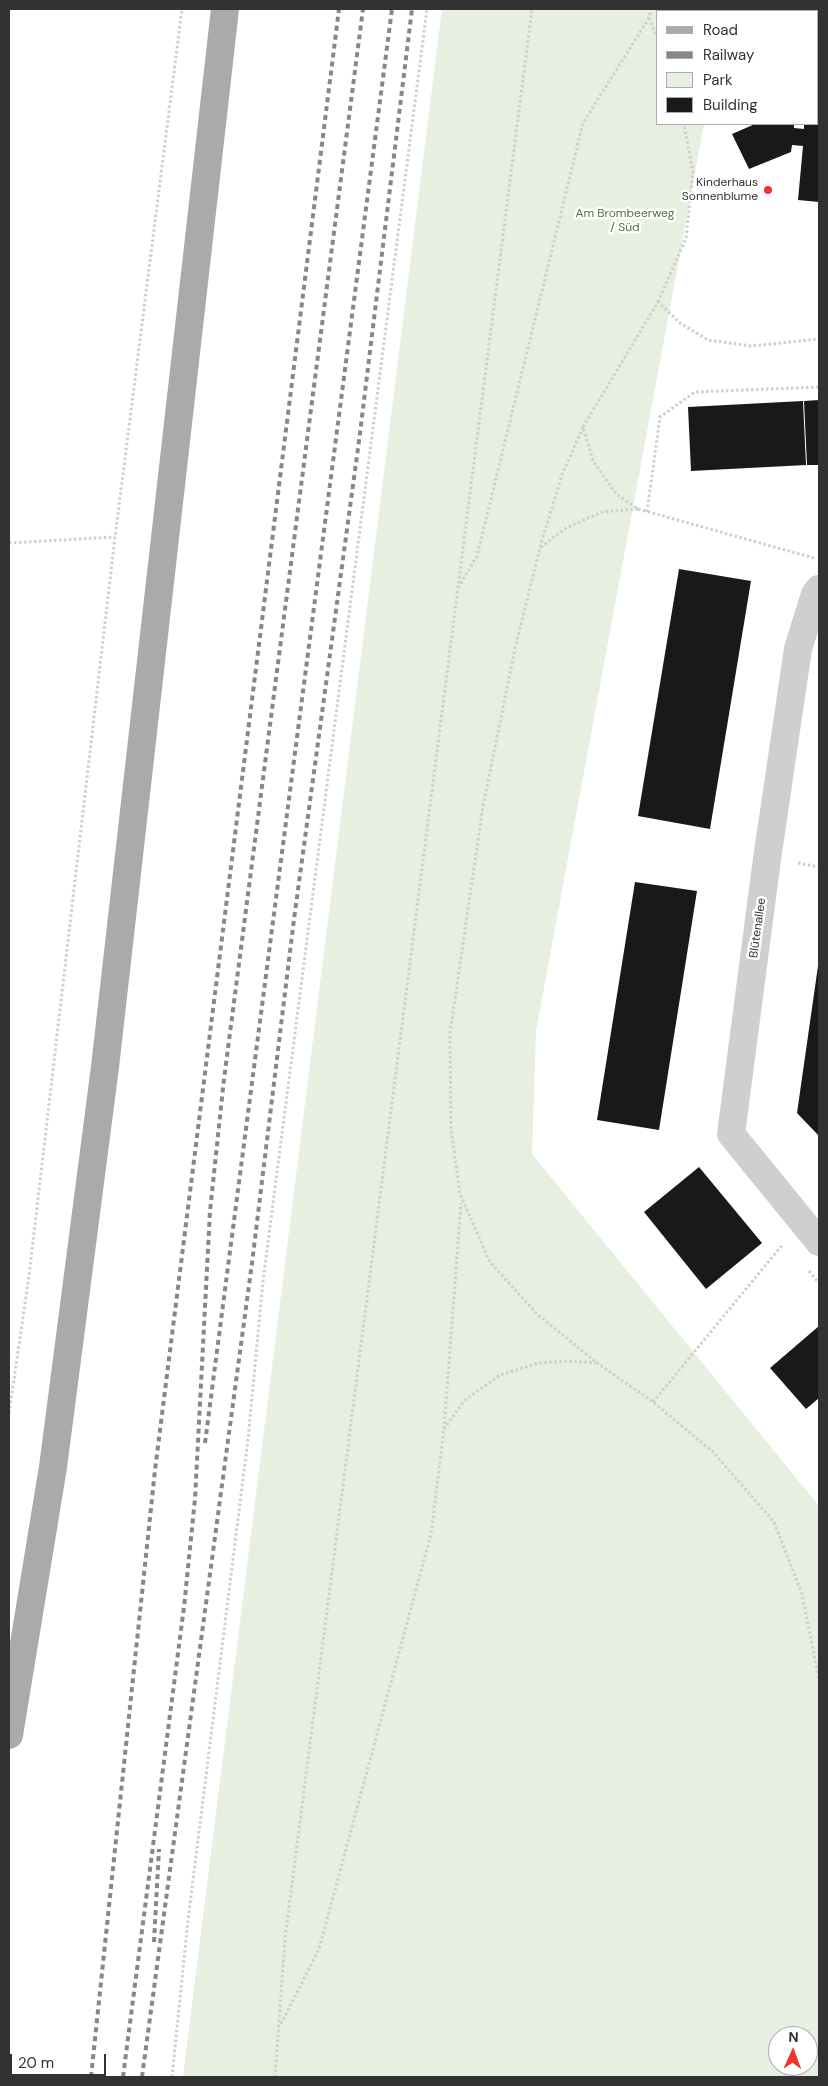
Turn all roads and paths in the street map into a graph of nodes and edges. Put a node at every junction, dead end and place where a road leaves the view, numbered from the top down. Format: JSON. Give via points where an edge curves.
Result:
{"nodes":[{"id":1,"x":182,"y":9,"type":"edge"},
{"id":2,"x":225,"y":9,"type":"edge"},
{"id":3,"x":427,"y":9,"type":"edge"},
{"id":4,"x":532,"y":9,"type":"edge"},
{"id":5,"x":651,"y":9,"type":"edge"},
{"id":6,"x":649,"y":18,"type":"junction"},
{"id":7,"x":656,"y":36,"type":"edge"},
{"id":8,"x":684,"y":125,"type":"edge"},
{"id":9,"x":658,"y":302,"type":"junction"},
{"id":10,"x":819,"y":339,"type":"edge"},
{"id":11,"x":819,"y":387,"type":"edge"},
{"id":12,"x":583,"y":427,"type":"junction"},
{"id":13,"x":638,"y":508,"type":"junction"},
{"id":14,"x":647,"y":512,"type":"junction"},
{"id":15,"x":114,"y":537,"type":"junction"},
{"id":16,"x":9,"y":543,"type":"edge"},
{"id":17,"x":540,"y":548,"type":"junction"},
{"id":18,"x":819,"y":559,"type":"edge"},
{"id":19,"x":819,"y":589,"type":"edge"},
{"id":20,"x":456,"y":591,"type":"junction"},
{"id":21,"x":462,"y":1201,"type":"junction"},
{"id":22,"x":819,"y":1242,"type":"edge"},
{"id":23,"x":782,"y":1244,"type":"dead end"},
{"id":24,"x":597,"y":1363,"type":"junction"},
{"id":25,"x":653,"y":1402,"type":"junction"},
{"id":26,"x":9,"y":1412,"type":"edge"},
{"id":27,"x":444,"y":1429,"type":"junction"},
{"id":28,"x":819,"y":1680,"type":"edge"},
{"id":29,"x":9,"y":1735,"type":"edge"},
{"id":30,"x":280,"y":2027,"type":"junction"},
{"id":31,"x":172,"y":2077,"type":"edge"},
{"id":32,"x":275,"y":2077,"type":"edge"}],
"edges":[{"from":1,"to":15,"type":"path"},
{"from":2,"to":29,"type":"main road","via":[[110,1028],[53,1467]]},
{"from":3,"to":31,"type":"path","via":[[263,1281],[248,1439],[189,1910]]},
{"from":4,"to":20,"type":"path"},
{"from":5,"to":6,"type":"path"},
{"from":6,"to":7,"type":"path"},
{"from":6,"to":20,"type":"path","via":[[583,123],[477,556]]},
{"from":8,"to":9,"type":"path","via":[[693,173],[686,238]]},
{"from":9,"to":10,"type":"path","via":[[680,323],[708,340],[750,346]]},
{"from":9,"to":12,"type":"path"},
{"from":11,"to":14,"type":"path","via":[[695,392],[660,417]]},
{"from":12,"to":13,"type":"path","via":[[593,461],[616,494]]},
{"from":12,"to":17,"type":"path","via":[[562,475]]},
{"from":13,"to":14,"type":"path"},
{"from":13,"to":17,"type":"path","via":[[602,512],[566,528]]},
{"from":14,"to":18,"type":"path"},
{"from":15,"to":16,"type":"path"},
{"from":15,"to":26,"type":"path","via":[[29,1276]]},
{"from":17,"to":21,"type":"path","via":[[516,644],[483,806],[450,1033],[451,1128]]},
{"from":19,"to":22,"type":"street","name":"Blütenallee","via":[[798,649],[731,1134]]},
{"from":20,"to":30,"type":"path","via":[[285,1938]]},
{"from":21,"to":24,"type":"path","via":[[490,1262],[536,1313]]},
{"from":21,"to":27,"type":"path"},
{"from":23,"to":25,"type":"path"},
{"from":24,"to":25,"type":"path"},
{"from":24,"to":27,"type":"path","via":[[539,1363],[500,1375],[465,1400]]},
{"from":25,"to":28,"type":"path","via":[[713,1452],[774,1522],[802,1594]]},
{"from":27,"to":30,"type":"path","via":[[431,1534],[319,1949]]},
{"from":30,"to":32,"type":"path"}]}
